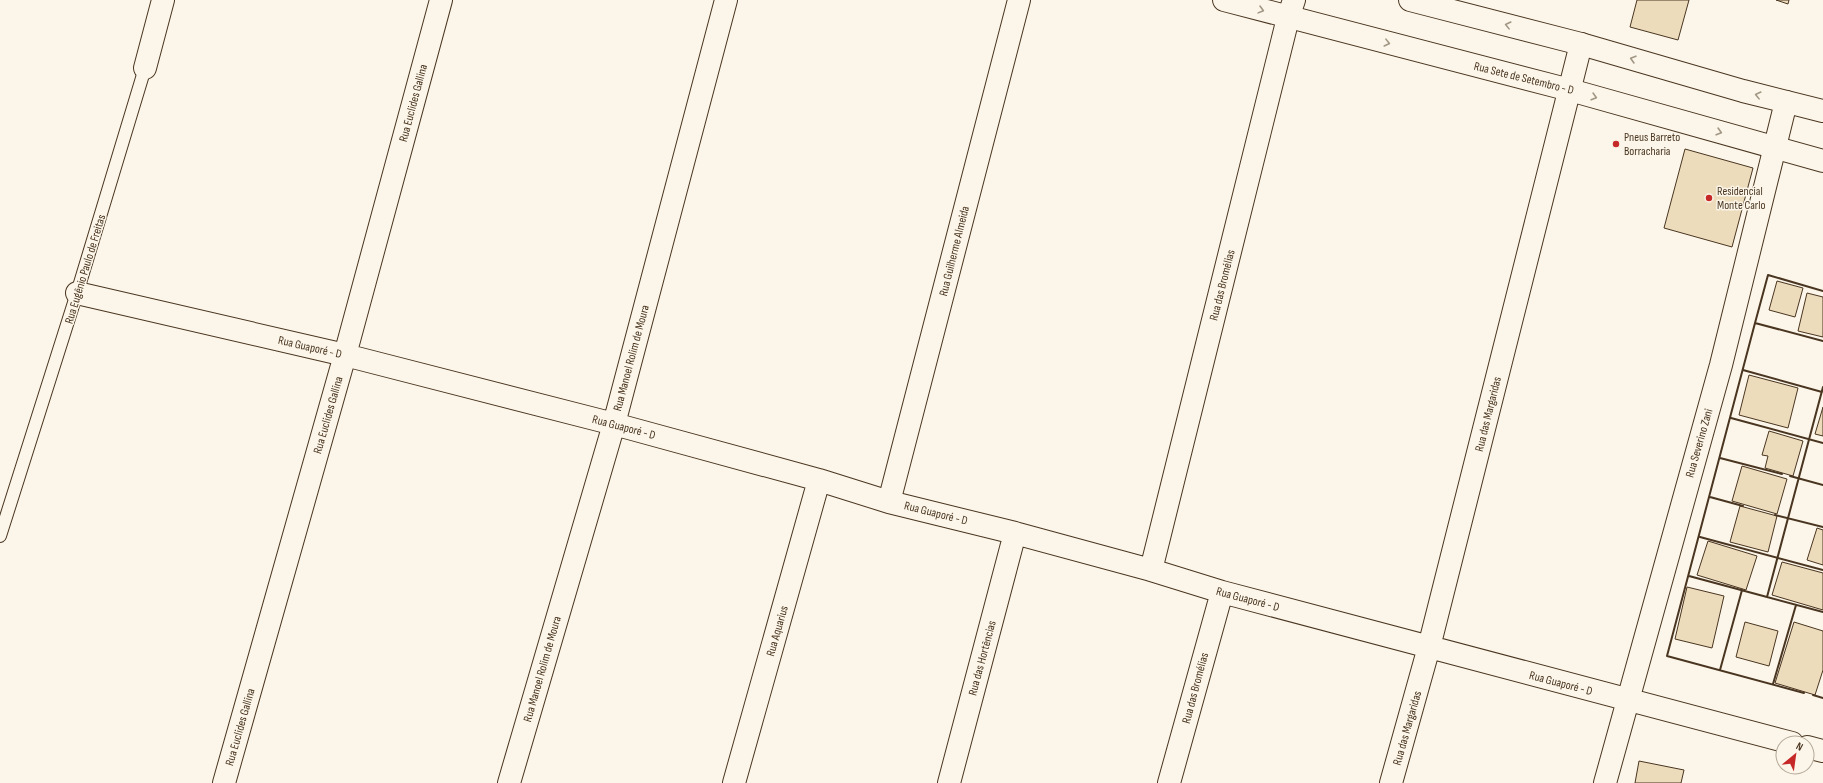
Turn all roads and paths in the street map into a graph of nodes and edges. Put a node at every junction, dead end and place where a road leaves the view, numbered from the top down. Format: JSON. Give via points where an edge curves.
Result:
{"nodes":[{"id":1,"x":164,"y":0,"type":"edge"},
{"id":2,"x":441,"y":0,"type":"edge"},
{"id":3,"x":726,"y":0,"type":"edge"},
{"id":4,"x":1019,"y":0,"type":"edge"},
{"id":5,"x":1224,"y":0,"type":"edge"},
{"id":6,"x":1410,"y":0,"type":"edge"},
{"id":7,"x":1291,"y":9,"type":"edge"},
{"id":8,"x":1581,"y":44,"type":"junction"},
{"id":9,"x":145,"y":68,"type":"joint"},
{"id":10,"x":1570,"y":90,"type":"junction"},
{"id":11,"x":1786,"y":102,"type":"junction"},
{"id":12,"x":1823,"y":111,"type":"edge"},
{"id":13,"x":1775,"y":148,"type":"junction"},
{"id":14,"x":1823,"y":161,"type":"edge"},
{"id":15,"x":78,"y":293,"type":"junction"},
{"id":16,"x":345,"y":355,"type":"junction"},
{"id":17,"x":614,"y":424,"type":"junction"},
{"id":18,"x":819,"y":480,"type":"junction"},
{"id":19,"x":889,"y":502,"type":"junction"},
{"id":20,"x":1015,"y":533,"type":"junction"},
{"id":21,"x":0,"y":536,"type":"edge"},
{"id":22,"x":1151,"y":570,"type":"junction"},
{"id":23,"x":1222,"y":592,"type":"junction"},
{"id":24,"x":1429,"y":647,"type":"junction"},
{"id":25,"x":1627,"y":700,"type":"junction"},
{"id":26,"x":1775,"y":739,"type":"edge"},
{"id":27,"x":224,"y":783,"type":"edge"},
{"id":28,"x":509,"y":783,"type":"edge"},
{"id":29,"x":734,"y":783,"type":"edge"},
{"id":30,"x":949,"y":783,"type":"edge"},
{"id":31,"x":1169,"y":783,"type":"edge"},
{"id":32,"x":1391,"y":783,"type":"edge"},
{"id":33,"x":1605,"y":783,"type":"edge"}],
"edges":[{"from":1,"to":9,"type":"street","name":"Rua Eugênio Paulo de Freitas"},
{"from":2,"to":16,"type":"street","name":"Rua Euclides Gallina"},
{"from":3,"to":17,"type":"street","name":"Rua Manoel Rolim de Moura"},
{"from":4,"to":19,"type":"street","name":"Rua Guilherme Almeida"},
{"from":5,"to":7,"type":"street","name":"Rua Sete de Setembro - D","one_way":true},
{"from":8,"to":6,"type":"street","one_way":true},
{"from":7,"to":10,"type":"street","name":"Rua Sete de Setembro - D","one_way":true},
{"from":7,"to":22,"type":"street","name":"Rua das Bromélias"},
{"from":8,"to":10,"type":"street","name":"Rua das Margaridas"},
{"from":11,"to":8,"type":"street","one_way":true},
{"from":9,"to":15,"type":"lane","name":"Rua Eugênio Paulo de Freitas"},
{"from":10,"to":13,"type":"street","name":"Rua Sete de Setembro - D","one_way":true},
{"from":10,"to":24,"type":"street","name":"Rua das Margaridas"},
{"from":11,"to":12,"type":"street"},
{"from":11,"to":13,"type":"street","name":"Rua Severino Zani"},
{"from":13,"to":14,"type":"street","name":"Rua Sete de Setembro - D"},
{"from":13,"to":25,"type":"street","name":"Rua Severino Zani","via":[[1721,365]]},
{"from":15,"to":16,"type":"street","name":"Rua Guaporé - D"},
{"from":15,"to":21,"type":"lane","name":"Rua Eugênio Paulo de Freitas"},
{"from":16,"to":17,"type":"street","name":"Rua Guaporé - D"},
{"from":16,"to":27,"type":"street","name":"Rua Euclides Gallina"},
{"from":17,"to":18,"type":"street","name":"Rua Guaporé - D"},
{"from":17,"to":28,"type":"street","name":"Rua Manoel Rolim de Moura"},
{"from":18,"to":19,"type":"street","name":"Rua Guaporé - D"},
{"from":18,"to":29,"type":"street","name":"Rua Aquarius"},
{"from":19,"to":20,"type":"street","name":"Rua Guaporé - D"},
{"from":20,"to":22,"type":"street","name":"Rua Guaporé - D"},
{"from":20,"to":30,"type":"street","name":"Rua das Hortências"},
{"from":22,"to":23,"type":"street","name":"Rua Guaporé - D"},
{"from":23,"to":24,"type":"street","name":"Rua Guaporé - D"},
{"from":23,"to":31,"type":"street","name":"Rua das Bromélias"},
{"from":24,"to":25,"type":"street","name":"Rua Guaporé - D"},
{"from":24,"to":32,"type":"street","name":"Rua das Margaridas"},
{"from":25,"to":26,"type":"street","name":"Rua Guaporé - D"},
{"from":25,"to":33,"type":"street","name":"Rua Severino Zani"}]}
